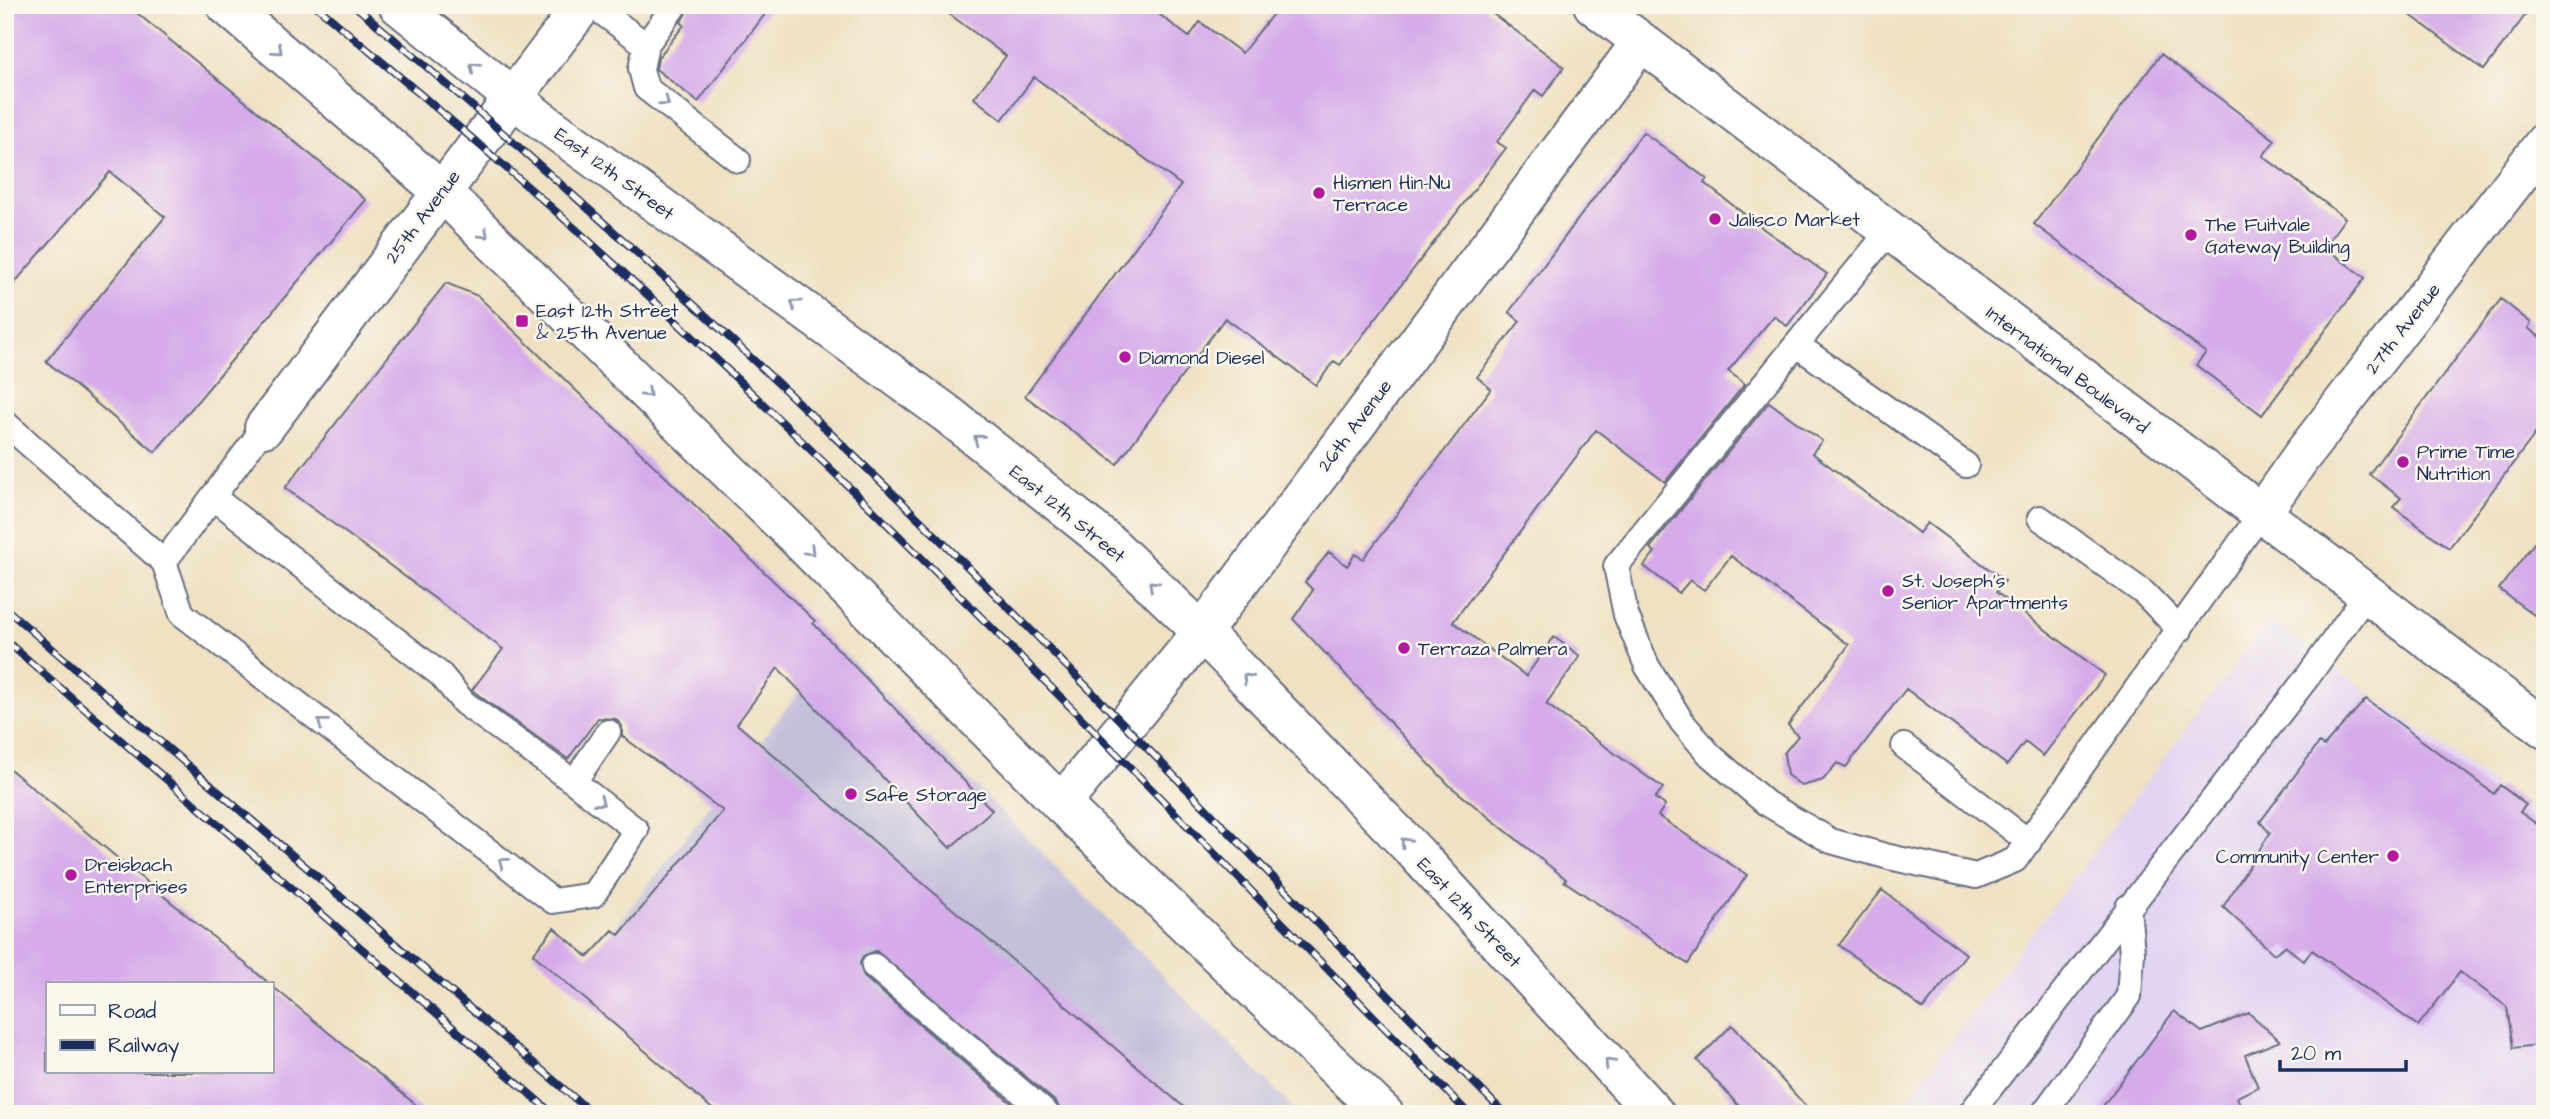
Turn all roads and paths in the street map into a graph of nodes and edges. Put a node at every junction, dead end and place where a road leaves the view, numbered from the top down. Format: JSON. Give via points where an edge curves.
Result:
{"nodes":[{"id":1,"x":226,"y":5,"type":"edge"},
{"id":2,"x":398,"y":5,"type":"edge"},
{"id":3,"x":583,"y":5,"type":"edge"},
{"id":4,"x":592,"y":5,"type":"edge"},
{"id":5,"x":675,"y":5,"type":"edge"},
{"id":6,"x":1593,"y":5,"type":"edge"},
{"id":7,"x":1641,"y":42,"type":"junction"},
{"id":8,"x":646,"y":45,"type":"junction"},
{"id":9,"x":514,"y":98,"type":"junction"},
{"id":10,"x":2545,"y":142,"type":"edge"},
{"id":11,"x":738,"y":160,"type":"dead end"},
{"id":12,"x":440,"y":191,"type":"junction"},
{"id":13,"x":1889,"y":231,"type":"junction"},
{"id":14,"x":1797,"y":345,"type":"junction"},
{"id":15,"x":5,"y":423,"type":"edge"},
{"id":16,"x":264,"y":428,"type":"joint"},
{"id":17,"x":1966,"y":465,"type":"dead end"},
{"id":18,"x":214,"y":497,"type":"junction"},
{"id":19,"x":2260,"y":515,"type":"junction"},
{"id":20,"x":2040,"y":518,"type":"dead end"},
{"id":21,"x":164,"y":562,"type":"junction"},
{"id":22,"x":2366,"y":595,"type":"junction"},
{"id":23,"x":2180,"y":630,"type":"junction"},
{"id":24,"x":1202,"y":632,"type":"junction"},
{"id":25,"x":2545,"y":729,"type":"edge"},
{"id":26,"x":608,"y":732,"type":"dead end"},
{"id":27,"x":1904,"y":746,"type":"dead end"},
{"id":28,"x":574,"y":782,"type":"junction"},
{"id":29,"x":1061,"y":804,"type":"junction"},
{"id":30,"x":2029,"y":842,"type":"junction"},
{"id":31,"x":2129,"y":907,"type":"junction"},
{"id":32,"x":874,"y":966,"type":"dead end"},
{"id":33,"x":1047,"y":1114,"type":"edge"},
{"id":34,"x":1384,"y":1114,"type":"edge"},
{"id":35,"x":1655,"y":1114,"type":"edge"},
{"id":36,"x":1970,"y":1114,"type":"edge"},
{"id":37,"x":2043,"y":1114,"type":"edge"}],
"edges":[{"from":1,"to":12,"type":"main road","one_way":true},
{"from":9,"to":2,"type":"main road","name":"East 12th Street","one_way":true},
{"from":3,"to":9,"type":"main road","name":"25th Avenue"},
{"from":4,"to":8,"type":"lane"},
{"from":5,"to":8,"type":"lane"},
{"from":6,"to":7,"type":"main road","name":"International Boulevard"},
{"from":7,"to":13,"type":"main road","name":"International Boulevard"},
{"from":7,"to":24,"type":"main road","name":"26th Avenue"},
{"from":8,"to":11,"type":"lane","one_way":true,"via":[[641,69],[646,88]]},
{"from":9,"to":12,"type":"main road","name":"25th Avenue"},
{"from":24,"to":9,"type":"main road","name":"East 12th Street","one_way":true,"via":[[1110,544],[946,413]]},
{"from":10,"to":19,"type":"main road","name":"27th Avenue"},
{"from":12,"to":16,"type":"main road","name":"25th Avenue"},
{"from":12,"to":29,"type":"main road","one_way":true,"via":[[794,535]]},
{"from":13,"to":14,"type":"lane"},
{"from":13,"to":19,"type":"main road","name":"International Boulevard"},
{"from":14,"to":17,"type":"lane"},
{"from":14,"to":30,"type":"lane","via":[[1616,566],[1626,615],[1647,666],[1682,722],[1710,755],[1766,803],[1830,841],[1976,876],[2015,860]]},
{"from":15,"to":21,"type":"lane"},
{"from":16,"to":18,"type":"lane"},
{"from":18,"to":21,"type":"lane"},
{"from":18,"to":28,"type":"lane","via":[[441,676],[464,703]]},
{"from":19,"to":22,"type":"main road","name":"International Boulevard"},
{"from":19,"to":23,"type":"lane"},
{"from":20,"to":23,"type":"lane","via":[[2144,593]]},
{"from":28,"to":21,"type":"lane","one_way":true,"via":[[636,830],[593,895],[553,901],[182,614]]},
{"from":22,"to":25,"type":"main road","name":"International Boulevard"},
{"from":22,"to":31,"type":"lane"},
{"from":23,"to":30,"type":"lane"},
{"from":24,"to":29,"type":"main road","name":"26th Avenue"},
{"from":35,"to":24,"type":"main road","name":"East 12th Street","one_way":true,"via":[[1416,853]]},
{"from":26,"to":28,"type":"lane"},
{"from":27,"to":30,"type":"lane"},
{"from":29,"to":34,"type":"main road"},
{"from":31,"to":36,"type":"lane"},
{"from":31,"to":37,"type":"lane","via":[[2129,996]]},
{"from":32,"to":33,"type":"lane"}]}
